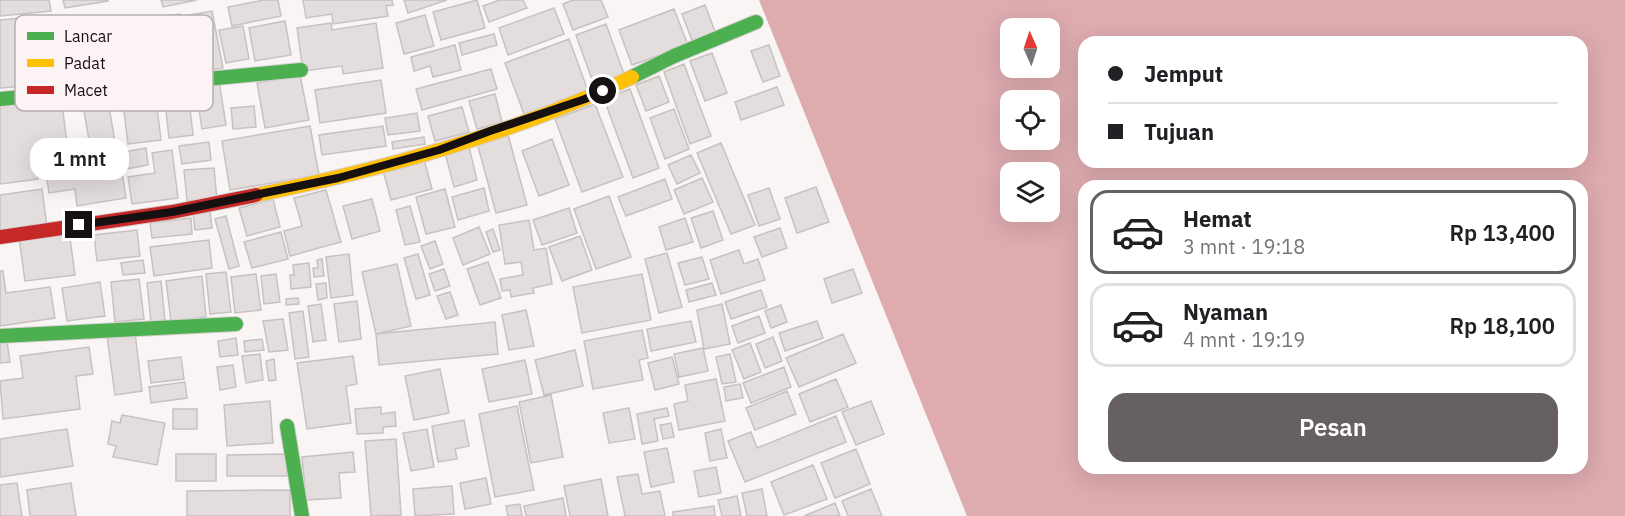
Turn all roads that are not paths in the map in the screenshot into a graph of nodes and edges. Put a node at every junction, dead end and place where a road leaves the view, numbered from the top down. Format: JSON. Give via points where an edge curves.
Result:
{"nodes":[{"id":1,"x":756,"y":22,"type":"dead end"},
{"id":2,"x":301,"y":70,"type":"dead end"},
{"id":3,"x":213,"y":78,"type":"edge"},
{"id":4,"x":15,"y":98,"type":"edge"},
{"id":5,"x":0,"y":99,"type":"edge"},
{"id":6,"x":0,"y":237,"type":"edge"},
{"id":7,"x":236,"y":324,"type":"dead end"},
{"id":8,"x":0,"y":336,"type":"edge"},
{"id":9,"x":287,"y":426,"type":"dead end"},
{"id":10,"x":302,"y":516,"type":"edge"}],
"edges":[{"from":1,"to":6,"type":"street","via":[[585,99],[439,150],[338,178],[172,212]]},
{"from":2,"to":3,"type":"street"},
{"from":4,"to":5,"type":"street"},
{"from":7,"to":8,"type":"street"},
{"from":9,"to":10,"type":"street"}]}
